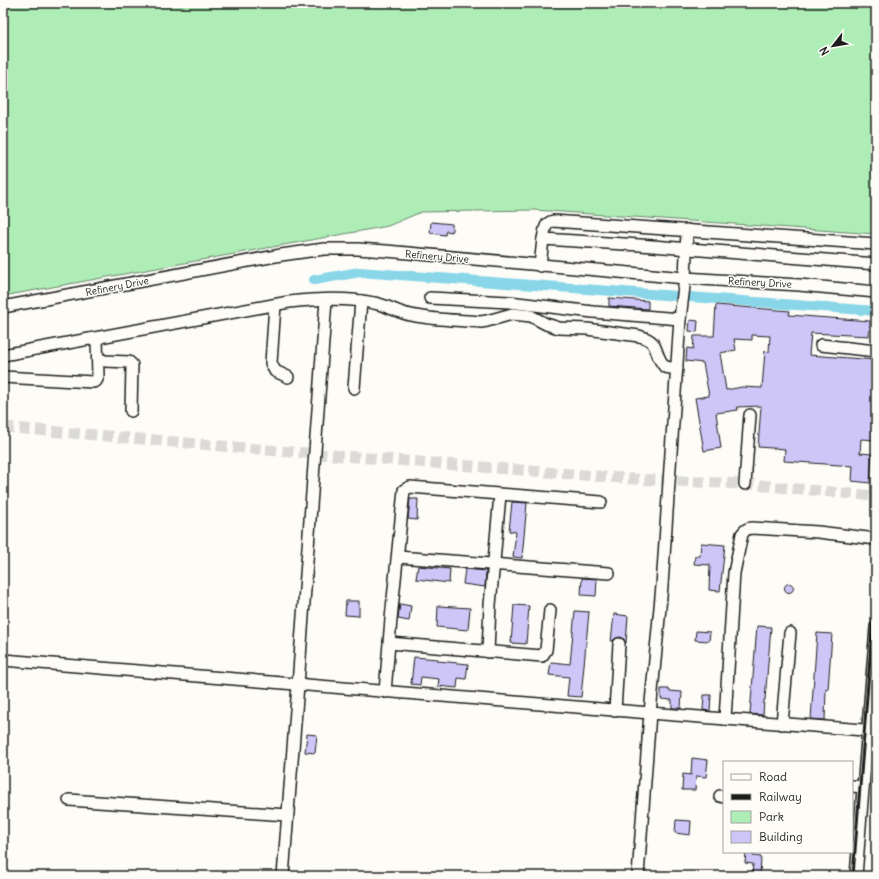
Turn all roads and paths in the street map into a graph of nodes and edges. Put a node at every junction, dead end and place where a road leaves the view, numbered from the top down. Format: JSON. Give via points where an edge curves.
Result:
{"nodes":[{"id":1,"x":687,"y":230,"type":"junction"},
{"id":2,"x":543,"y":239,"type":"junction"},
{"id":3,"x":876,"y":244,"type":"edge"},
{"id":4,"x":687,"y":250,"type":"junction"},
{"id":5,"x":876,"y":264,"type":"edge"},
{"id":6,"x":540,"y":266,"type":"junction"},
{"id":7,"x":685,"y":282,"type":"junction"},
{"id":8,"x":876,"y":292,"type":"edge"},
{"id":9,"x":430,"y":298,"type":"dead end"},
{"id":10,"x":326,"y":300,"type":"junction"},
{"id":11,"x":361,"y":301,"type":"junction"},
{"id":12,"x":275,"y":305,"type":"junction"},
{"id":13,"x":3,"y":307,"type":"edge"},
{"id":14,"x":681,"y":313,"type":"junction"},
{"id":15,"x":97,"y":338,"type":"junction"},
{"id":16,"x":821,"y":346,"type":"dead end"},
{"id":17,"x":876,"y":351,"type":"edge"},
{"id":18,"x":3,"y":355,"type":"edge"},
{"id":19,"x":98,"y":358,"type":"junction"},
{"id":20,"x":677,"y":369,"type":"junction"},
{"id":21,"x":3,"y":377,"type":"edge"},
{"id":22,"x":288,"y":377,"type":"dead end"},
{"id":23,"x":354,"y":388,"type":"dead end"},
{"id":24,"x":131,"y":411,"type":"dead end"},
{"id":25,"x":750,"y":415,"type":"dead end"},
{"id":26,"x":745,"y":484,"type":"dead end"},
{"id":27,"x":500,"y":495,"type":"junction"},
{"id":28,"x":601,"y":502,"type":"dead end"},
{"id":29,"x":876,"y":539,"type":"edge"},
{"id":30,"x":398,"y":557,"type":"junction"},
{"id":31,"x":494,"y":564,"type":"junction"},
{"id":32,"x":609,"y":573,"type":"dead end"},
{"id":33,"x":550,"y":610,"type":"dead end"},
{"id":34,"x":876,"y":627,"type":"edge"},
{"id":35,"x":790,"y":633,"type":"dead end"},
{"id":36,"x":389,"y":644,"type":"junction"},
{"id":37,"x":620,"y":644,"type":"dead end"},
{"id":38,"x":488,"y":652,"type":"junction"},
{"id":39,"x":3,"y":660,"type":"edge"},
{"id":40,"x":298,"y":685,"type":"junction"},
{"id":41,"x":385,"y":692,"type":"junction"},
{"id":42,"x":615,"y":711,"type":"junction"},
{"id":43,"x":650,"y":713,"type":"junction"},
{"id":44,"x":725,"y":719,"type":"junction"},
{"id":45,"x":782,"y":724,"type":"junction"},
{"id":46,"x":872,"y":730,"type":"edge"},
{"id":47,"x":857,"y":787,"type":"edge"},
{"id":48,"x":69,"y":800,"type":"dead end"},
{"id":49,"x":287,"y":815,"type":"junction"},
{"id":50,"x":855,"y":842,"type":"edge"},
{"id":51,"x":283,"y":876,"type":"edge"},
{"id":52,"x":638,"y":876,"type":"edge"},
{"id":53,"x":856,"y":876,"type":"edge"}],
"edges":[{"from":1,"to":2,"type":"street","via":[[553,221],[546,224]]},
{"from":1,"to":3,"type":"street"},
{"from":1,"to":4,"type":"street"},
{"from":2,"to":4,"type":"street"},
{"from":2,"to":6,"type":"street"},
{"from":4,"to":5,"type":"street"},
{"from":4,"to":7,"type":"street"},
{"from":6,"to":7,"type":"street","name":"Refinery Drive"},
{"from":6,"to":13,"type":"street","name":"Refinery Drive","via":[[386,251],[324,249]]},
{"from":7,"to":8,"type":"street","name":"Refinery Drive","via":[[799,285]]},
{"from":7,"to":14,"type":"street"},
{"from":9,"to":14,"type":"street","via":[[510,302],[594,312]]},
{"from":10,"to":11,"type":"street"},
{"from":10,"to":12,"type":"street"},
{"from":10,"to":40,"type":"street"},
{"from":11,"to":20,"type":"street","via":[[385,305],[411,315],[481,322],[512,314],[531,316],[559,328],[639,336],[652,342],[665,367]]},
{"from":11,"to":23,"type":"street"},
{"from":12,"to":15,"type":"street"},
{"from":12,"to":22,"type":"street","via":[[271,363],[275,371]]},
{"from":14,"to":20,"type":"street"},
{"from":15,"to":18,"type":"street"},
{"from":15,"to":19,"type":"street"},
{"from":16,"to":17,"type":"street"},
{"from":19,"to":21,"type":"street","via":[[97,380],[93,382]]},
{"from":19,"to":24,"type":"street","via":[[105,361],[129,362],[132,365]]},
{"from":20,"to":43,"type":"street","via":[[662,586]]},
{"from":25,"to":26,"type":"street"},
{"from":27,"to":28,"type":"street"},
{"from":27,"to":30,"type":"street","via":[[407,487],[404,490]]},
{"from":27,"to":31,"type":"street"},
{"from":29,"to":44,"type":"street","via":[[752,528],[744,531],[734,573]]},
{"from":30,"to":31,"type":"street"},
{"from":30,"to":36,"type":"street"},
{"from":31,"to":32,"type":"street"},
{"from":31,"to":38,"type":"street"},
{"from":33,"to":38,"type":"street","via":[[544,654],[537,656]]},
{"from":34,"to":46,"type":"street"},
{"from":35,"to":45,"type":"street"},
{"from":36,"to":38,"type":"street"},
{"from":36,"to":41,"type":"street"},
{"from":37,"to":42,"type":"street"},
{"from":39,"to":40,"type":"street"},
{"from":40,"to":41,"type":"street"},
{"from":40,"to":49,"type":"street"},
{"from":41,"to":42,"type":"street"},
{"from":42,"to":43,"type":"street"},
{"from":43,"to":44,"type":"street"},
{"from":43,"to":52,"type":"street"},
{"from":44,"to":45,"type":"street"},
{"from":45,"to":46,"type":"street"},
{"from":46,"to":47,"type":"street"},
{"from":47,"to":50,"type":"street"},
{"from":48,"to":49,"type":"street"},
{"from":49,"to":51,"type":"street"},
{"from":50,"to":53,"type":"street"}]}
